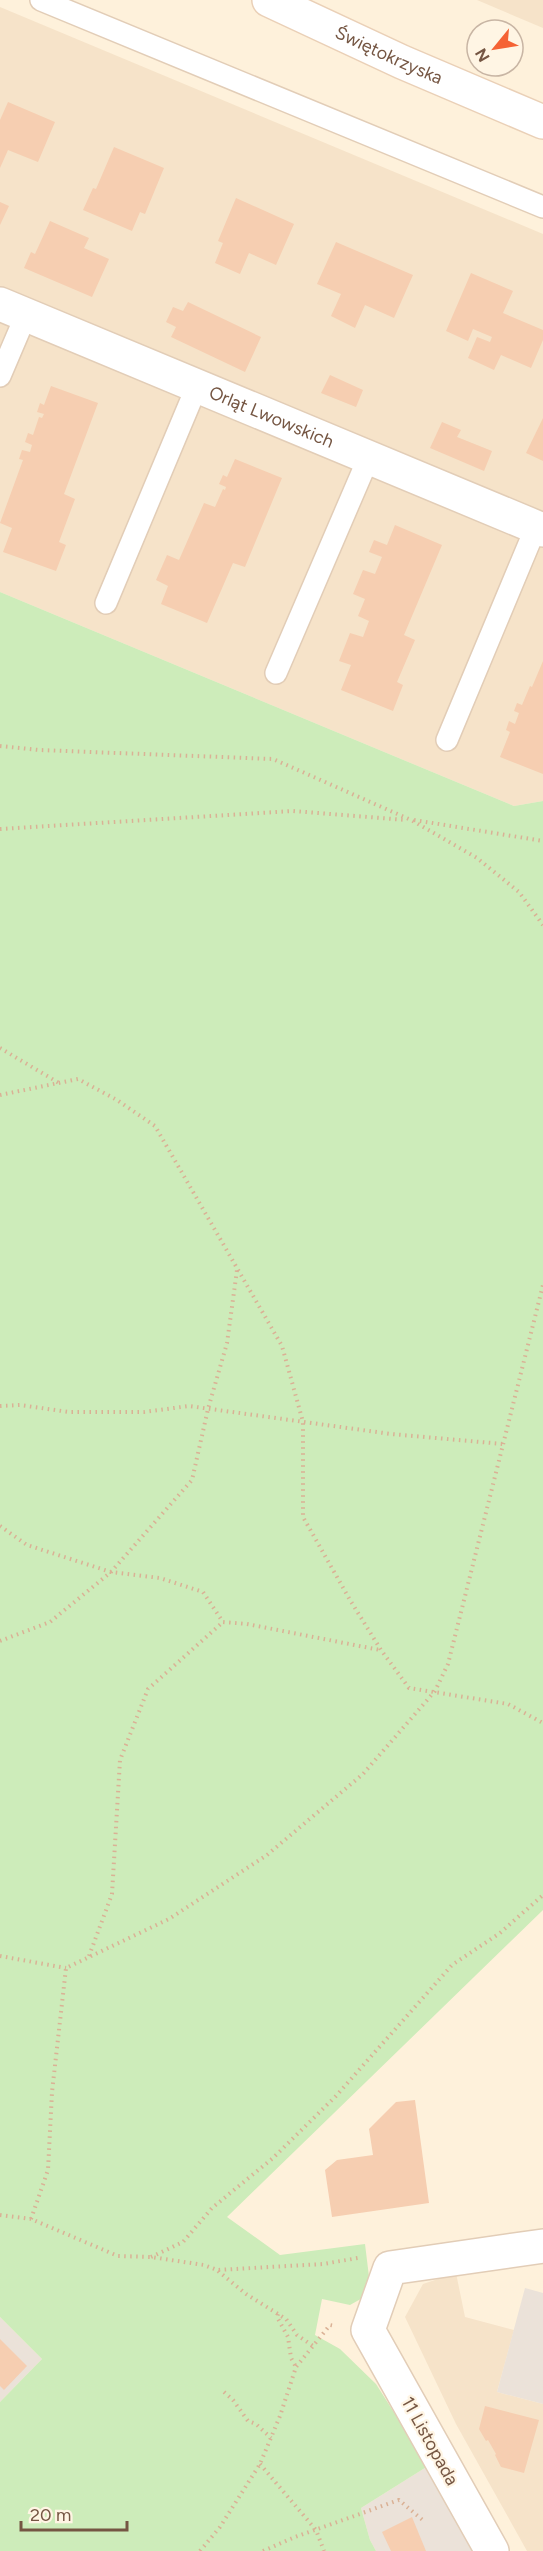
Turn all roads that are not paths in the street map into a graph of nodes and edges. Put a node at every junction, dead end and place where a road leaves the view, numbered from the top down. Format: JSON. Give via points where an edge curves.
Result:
{"nodes":[{"id":1,"x":41,"y":0,"type":"edge"},
{"id":2,"x":269,"y":0,"type":"edge"},
{"id":3,"x":543,"y":122,"type":"edge"},
{"id":4,"x":543,"y":207,"type":"edge"},
{"id":5,"x":13,"y":310,"type":"edge"},
{"id":6,"x":0,"y":376,"type":"edge"},
{"id":7,"x":197,"y":386,"type":"junction"},
{"id":8,"x":368,"y":459,"type":"junction"},
{"id":9,"x":540,"y":528,"type":"edge"},
{"id":10,"x":106,"y":603,"type":"dead end"},
{"id":11,"x":276,"y":673,"type":"dead end"},
{"id":12,"x":447,"y":740,"type":"dead end"},
{"id":13,"x":543,"y":2246,"type":"edge"},
{"id":14,"x":492,"y":2551,"type":"edge"}],
"edges":[{"from":1,"to":4,"type":"lane"},
{"from":2,"to":3,"type":"street","name":"Świętokrzyska"},
{"from":5,"to":6,"type":"lane"},
{"from":5,"to":7,"type":"street","name":"Orląt Lwowskich"},
{"from":7,"to":8,"type":"street","name":"Orląt Lwowskich"},
{"from":7,"to":10,"type":"lane"},
{"from":8,"to":9,"type":"street","name":"Orląt Lwowskich"},
{"from":8,"to":11,"type":"lane"},
{"from":9,"to":12,"type":"lane"},
{"from":13,"to":14,"type":"street","name":"11 Listopada","via":[[390,2268],[368,2330]]}]}
